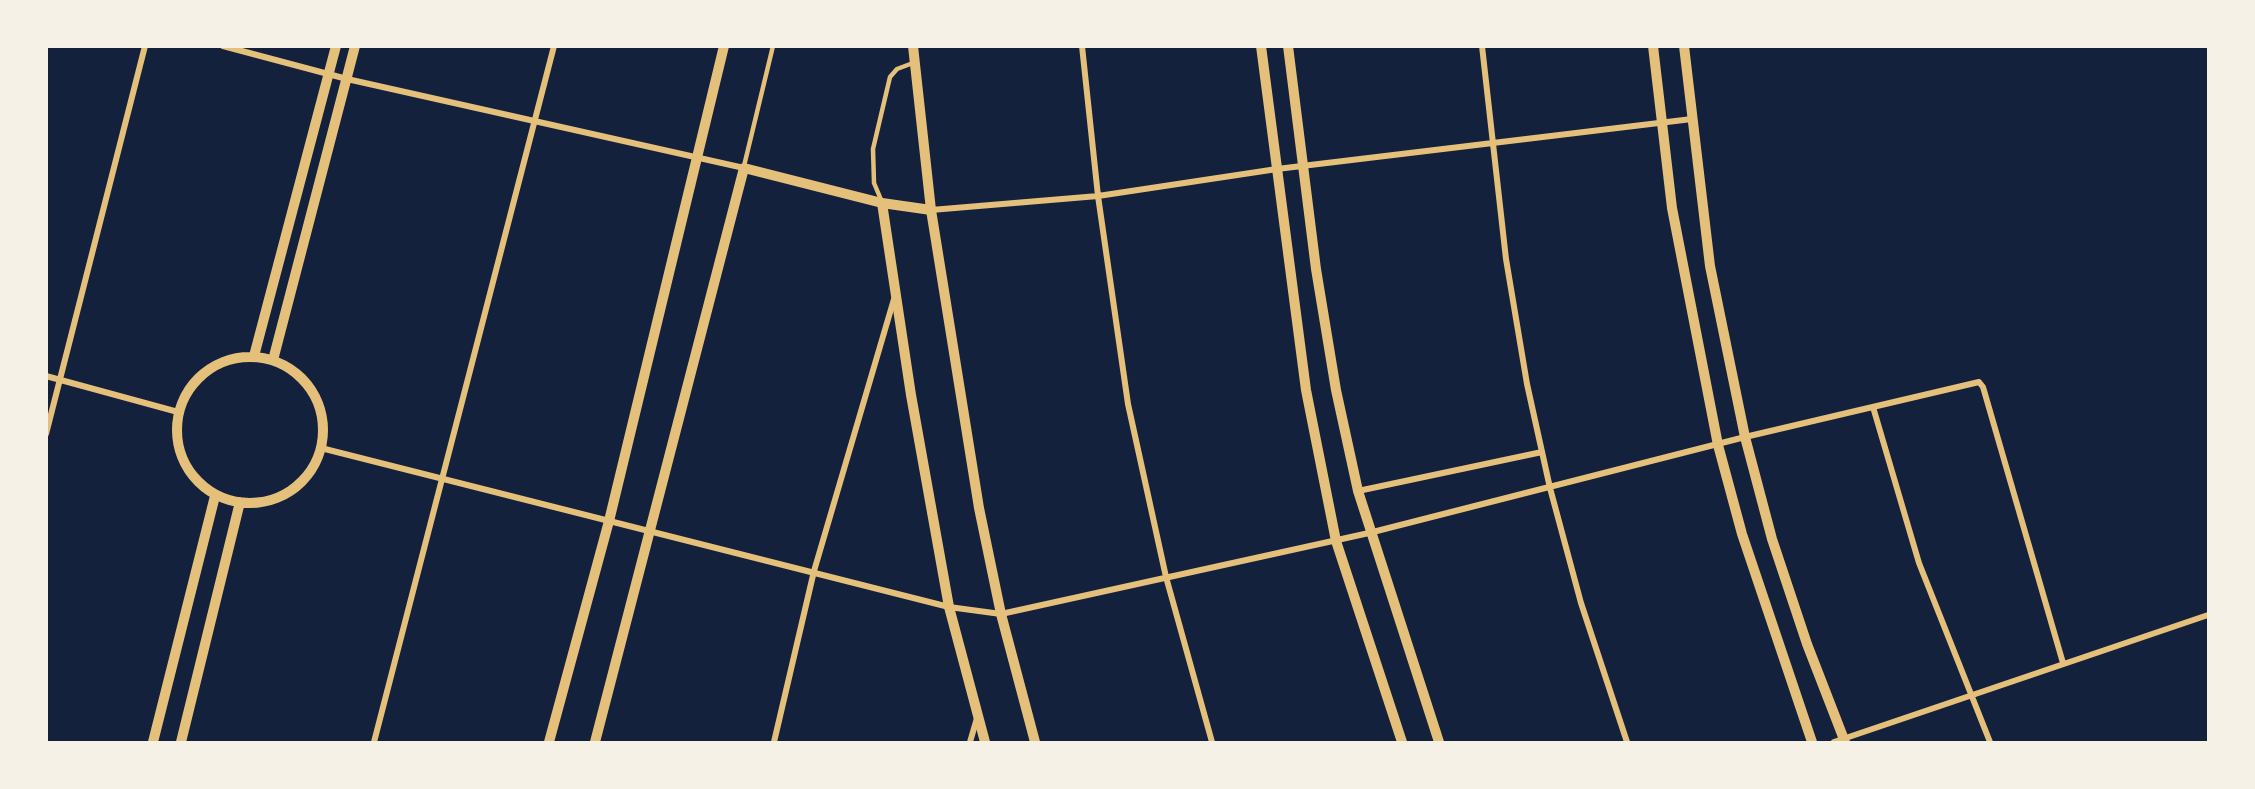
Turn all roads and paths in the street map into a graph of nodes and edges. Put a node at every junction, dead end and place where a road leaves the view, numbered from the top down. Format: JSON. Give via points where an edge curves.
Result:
{"nodes":[{"id":1,"x":145,"y":46,"type":"edge"},
{"id":2,"x":223,"y":46,"type":"edge"},
{"id":3,"x":336,"y":46,"type":"edge"},
{"id":4,"x":355,"y":46,"type":"edge"},
{"id":5,"x":554,"y":46,"type":"edge"},
{"id":6,"x":724,"y":46,"type":"edge"},
{"id":7,"x":773,"y":46,"type":"edge"},
{"id":8,"x":913,"y":46,"type":"edge"},
{"id":9,"x":1082,"y":46,"type":"edge"},
{"id":10,"x":1261,"y":46,"type":"edge"},
{"id":11,"x":1288,"y":46,"type":"edge"},
{"id":12,"x":1482,"y":46,"type":"edge"},
{"id":13,"x":1653,"y":46,"type":"edge"},
{"id":14,"x":1684,"y":46,"type":"edge"},
{"id":15,"x":913,"y":63,"type":"junction"},
{"id":16,"x":329,"y":74,"type":"junction"},
{"id":17,"x":347,"y":79,"type":"junction"},
{"id":18,"x":1692,"y":119,"type":"junction"},
{"id":19,"x":536,"y":120,"type":"junction"},
{"id":20,"x":1661,"y":124,"type":"junction"},
{"id":21,"x":1491,"y":144,"type":"junction"},
{"id":22,"x":697,"y":158,"type":"junction"},
{"id":23,"x":1302,"y":166,"type":"junction"},
{"id":24,"x":744,"y":168,"type":"junction"},
{"id":25,"x":1277,"y":169,"type":"junction"},
{"id":26,"x":1098,"y":196,"type":"junction"},
{"id":27,"x":882,"y":202,"type":"junction"},
{"id":28,"x":931,"y":210,"type":"junction"},
{"id":29,"x":895,"y":298,"type":"junction"},
{"id":30,"x":254,"y":356,"type":"junction"},
{"id":31,"x":273,"y":360,"type":"junction"},
{"id":32,"x":46,"y":376,"type":"edge"},
{"id":33,"x":61,"y":380,"type":"junction"},
{"id":34,"x":1873,"y":408,"type":"junction"},
{"id":35,"x":178,"y":412,"type":"junction"},
{"id":36,"x":46,"y":434,"type":"edge"},
{"id":37,"x":1745,"y":437,"type":"junction"},
{"id":38,"x":1718,"y":446,"type":"junction"},
{"id":39,"x":321,"y":448,"type":"junction"},
{"id":40,"x":1542,"y":452,"type":"junction"},
{"id":41,"x":441,"y":477,"type":"junction"},
{"id":42,"x":1550,"y":488,"type":"junction"},
{"id":43,"x":1358,"y":491,"type":"junction"},
{"id":44,"x":215,"y":496,"type":"junction"},
{"id":45,"x":240,"y":502,"type":"junction"},
{"id":46,"x":609,"y":521,"type":"junction"},
{"id":47,"x":648,"y":530,"type":"junction"},
{"id":48,"x":1369,"y":533,"type":"junction"},
{"id":49,"x":1336,"y":541,"type":"junction"},
{"id":50,"x":814,"y":571,"type":"junction"},
{"id":51,"x":1166,"y":577,"type":"junction"},
{"id":52,"x":949,"y":607,"type":"junction"},
{"id":53,"x":1001,"y":614,"type":"junction"},
{"id":54,"x":2208,"y":615,"type":"edge"},
{"id":55,"x":2063,"y":663,"type":"junction"},
{"id":56,"x":1969,"y":694,"type":"junction"},
{"id":57,"x":977,"y":718,"type":"junction"},
{"id":58,"x":1841,"y":741,"type":"edge"},
{"id":59,"x":153,"y":742,"type":"edge"},
{"id":60,"x":181,"y":742,"type":"edge"},
{"id":61,"x":374,"y":742,"type":"edge"},
{"id":62,"x":549,"y":742,"type":"edge"},
{"id":63,"x":595,"y":742,"type":"edge"},
{"id":64,"x":774,"y":742,"type":"edge"},
{"id":65,"x":970,"y":742,"type":"edge"},
{"id":66,"x":985,"y":742,"type":"edge"},
{"id":67,"x":1035,"y":742,"type":"edge"},
{"id":68,"x":1212,"y":742,"type":"edge"},
{"id":69,"x":1401,"y":742,"type":"edge"},
{"id":70,"x":1439,"y":742,"type":"edge"},
{"id":71,"x":1627,"y":742,"type":"edge"},
{"id":72,"x":1812,"y":742,"type":"edge"},
{"id":73,"x":1990,"y":742,"type":"edge"}],
"edges":[{"from":1,"to":33,"type":"street"},
{"from":2,"to":16,"type":"street"},
{"from":3,"to":16,"type":"street"},
{"from":4,"to":17,"type":"street"},
{"from":5,"to":19,"type":"street"},
{"from":6,"to":22,"type":"street"},
{"from":7,"to":24,"type":"lane"},
{"from":8,"to":15,"type":"street"},
{"from":9,"to":26,"type":"street"},
{"from":10,"to":25,"type":"street"},
{"from":11,"to":23,"type":"street"},
{"from":12,"to":21,"type":"street"},
{"from":13,"to":20,"type":"street"},
{"from":14,"to":18,"type":"street"},
{"from":15,"to":27,"type":"lane","via":[[897,69],[891,77],[873,149],[874,183]]},
{"from":15,"to":28,"type":"street"},
{"from":16,"to":17,"type":"street"},
{"from":16,"to":30,"type":"street"},
{"from":17,"to":19,"type":"street"},
{"from":17,"to":31,"type":"street"},
{"from":18,"to":20,"type":"street"},
{"from":18,"to":37,"type":"street","via":[[1710,266]]},
{"from":19,"to":22,"type":"street"},
{"from":19,"to":41,"type":"street"},
{"from":20,"to":21,"type":"street"},
{"from":20,"to":38,"type":"street","via":[[1671,208]]},
{"from":21,"to":23,"type":"street"},
{"from":21,"to":40,"type":"street","via":[[1506,259]]},
{"from":22,"to":24,"type":"street"},
{"from":22,"to":46,"type":"street"},
{"from":23,"to":25,"type":"street"},
{"from":23,"to":43,"type":"street","via":[[1336,390]]},
{"from":24,"to":27,"type":"street"},
{"from":24,"to":47,"type":"street"},
{"from":25,"to":26,"type":"street"},
{"from":25,"to":49,"type":"street","via":[[1306,390]]},
{"from":26,"to":28,"type":"street"},
{"from":26,"to":51,"type":"street","via":[[1128,404]]},
{"from":27,"to":28,"type":"street"},
{"from":27,"to":29,"type":"street"},
{"from":28,"to":53,"type":"street","via":[[979,508]]},
{"from":29,"to":50,"type":"street"},
{"from":29,"to":52,"type":"street"},
{"from":30,"to":31,"type":"street"},
{"from":30,"to":35,"type":"street","via":[[230,359],[207,370],[189,388]]},
{"from":31,"to":39,"type":"street","via":[[293,370],[309,385],[324,426]]},
{"from":32,"to":33,"type":"street"},
{"from":33,"to":35,"type":"street"},
{"from":33,"to":36,"type":"street"},
{"from":34,"to":37,"type":"street"},
{"from":34,"to":55,"type":"street","via":[[1972,382],[1983,387]]},
{"from":34,"to":56,"type":"street","via":[[1919,563]]},
{"from":35,"to":44,"type":"street","via":[[180,453],[190,472]]},
{"from":37,"to":38,"type":"street"},
{"from":37,"to":58,"type":"street","via":[[1772,539]]},
{"from":38,"to":42,"type":"street"},
{"from":38,"to":72,"type":"street","via":[[1742,534]]},
{"from":39,"to":41,"type":"street"},
{"from":39,"to":45,"type":"street","via":[[313,468],[290,490],[261,502]]},
{"from":40,"to":42,"type":"street"},
{"from":40,"to":43,"type":"street"},
{"from":41,"to":46,"type":"street"},
{"from":41,"to":61,"type":"street"},
{"from":42,"to":48,"type":"street"},
{"from":42,"to":71,"type":"street","via":[[1581,603]]},
{"from":43,"to":48,"type":"street"},
{"from":44,"to":45,"type":"street"},
{"from":44,"to":59,"type":"street"},
{"from":45,"to":60,"type":"street"},
{"from":46,"to":47,"type":"street"},
{"from":46,"to":62,"type":"street"},
{"from":47,"to":50,"type":"street"},
{"from":47,"to":63,"type":"street"},
{"from":48,"to":49,"type":"street"},
{"from":48,"to":70,"type":"street"},
{"from":49,"to":51,"type":"street"},
{"from":49,"to":69,"type":"street"},
{"from":50,"to":52,"type":"street"},
{"from":50,"to":64,"type":"street"},
{"from":51,"to":53,"type":"street"},
{"from":51,"to":68,"type":"street"},
{"from":52,"to":53,"type":"street"},
{"from":52,"to":57,"type":"street"},
{"from":53,"to":67,"type":"street"},
{"from":54,"to":55,"type":"street"},
{"from":55,"to":56,"type":"street"},
{"from":56,"to":58,"type":"street"},
{"from":56,"to":73,"type":"street"},
{"from":57,"to":65,"type":"street"},
{"from":57,"to":66,"type":"street"}]}
